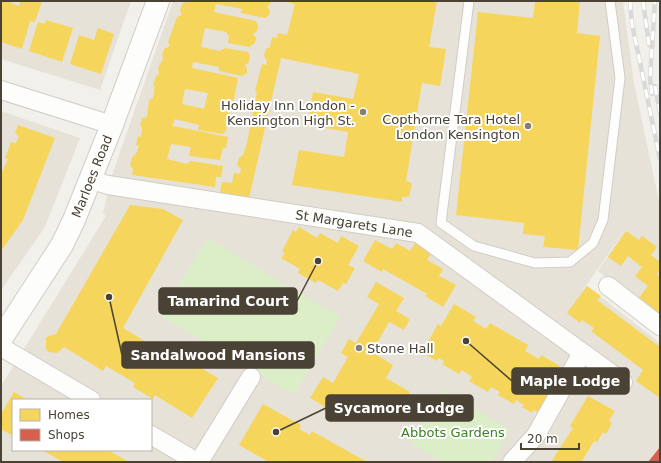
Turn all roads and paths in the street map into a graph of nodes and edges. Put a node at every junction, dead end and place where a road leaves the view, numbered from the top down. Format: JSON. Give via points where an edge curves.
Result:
{"nodes":[{"id":1,"x":158,"y":1,"type":"edge"},
{"id":2,"x":469,"y":1,"type":"edge"},
{"id":3,"x":610,"y":1,"type":"edge"},
{"id":4,"x":1,"y":90,"type":"edge"},
{"id":5,"x":112,"y":125,"type":"junction"},
{"id":6,"x":89,"y":179,"type":"junction"},
{"id":7,"x":608,"y":286,"type":"dead end"},
{"id":8,"x":660,"y":326,"type":"edge"},
{"id":9,"x":1,"y":339,"type":"edge"},
{"id":10,"x":1,"y":347,"type":"edge"},
{"id":11,"x":582,"y":353,"type":"junction"},
{"id":12,"x":251,"y":377,"type":"dead end"},
{"id":13,"x":623,"y":382,"type":"dead end"},
{"id":14,"x":89,"y":399,"type":"edge"},
{"id":15,"x":152,"y":436,"type":"edge"},
{"id":16,"x":198,"y":462,"type":"edge"},
{"id":17,"x":512,"y":462,"type":"edge"}],
"edges":[{"from":1,"to":5,"type":"street","name":"Marloes Road"},
{"from":2,"to":3,"type":"lane","via":[[441,222],[474,246],[535,263],[570,262],[593,243],[603,220],[620,78]]},
{"from":4,"to":5,"type":"street"},
{"from":5,"to":6,"type":"street","name":"Marloes Road"},
{"from":6,"to":9,"type":"street","name":"Marloes Road","via":[[62,245]]},
{"from":6,"to":11,"type":"street","name":"St Margarets Lane","via":[[108,185],[418,233]]},
{"from":7,"to":8,"type":"street"},
{"from":10,"to":14,"type":"street"},
{"from":11,"to":13,"type":"street","name":"St Margarets Lane"},
{"from":11,"to":17,"type":"street","via":[[536,434]]},
{"from":12,"to":16,"type":"street"},
{"from":15,"to":16,"type":"street"}]}
